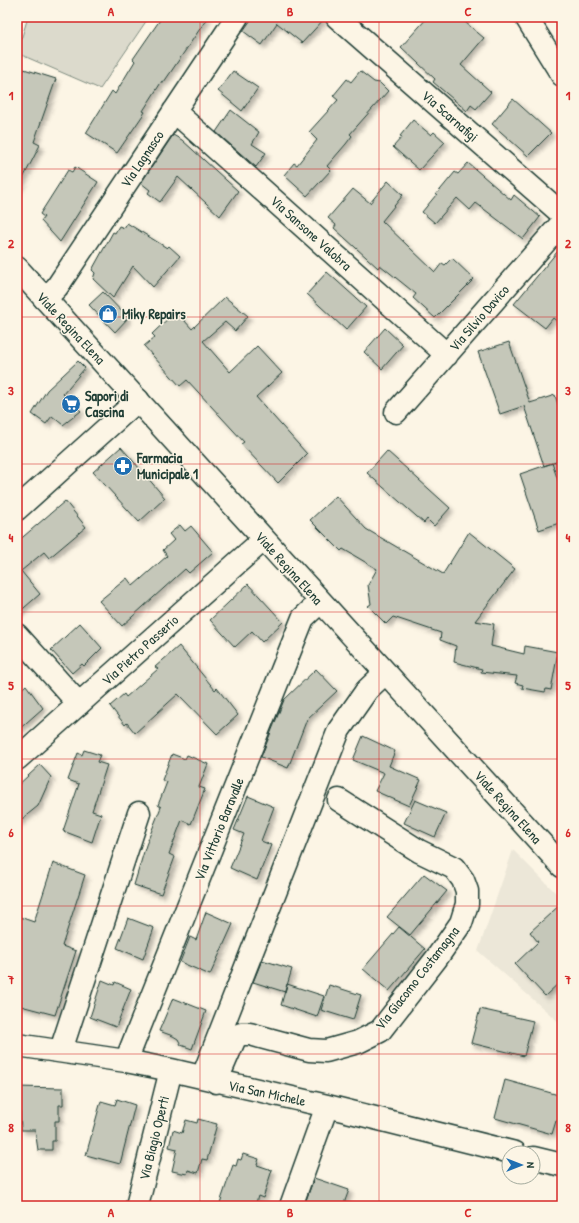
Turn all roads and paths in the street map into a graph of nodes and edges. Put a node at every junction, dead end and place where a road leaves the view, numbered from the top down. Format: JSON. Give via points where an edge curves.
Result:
{"nodes":[{"id":1,"x":237,"y":17,"type":"edge"},
{"id":2,"x":338,"y":17,"type":"edge"},
{"id":3,"x":526,"y":17,"type":"edge"},
{"id":4,"x":562,"y":75,"type":"edge"},
{"id":5,"x":174,"y":112,"type":"junction"},
{"id":6,"x":562,"y":214,"type":"edge"},
{"id":7,"x":562,"y":223,"type":"edge"},
{"id":8,"x":17,"y":268,"type":"edge"},
{"id":9,"x":45,"y":299,"type":"junction"},
{"id":10,"x":447,"y":355,"type":"junction"},
{"id":11,"x":138,"y":400,"type":"junction"},
{"id":12,"x":396,"y":412,"type":"dead end"},
{"id":13,"x":17,"y":510,"type":"edge"},
{"id":14,"x":264,"y":540,"type":"junction"},
{"id":15,"x":320,"y":602,"type":"junction"},
{"id":16,"x":17,"y":635,"type":"edge"},
{"id":17,"x":386,"y":673,"type":"junction"},
{"id":18,"x":80,"y":704,"type":"junction"},
{"id":19,"x":17,"y":759,"type":"edge"},
{"id":20,"x":339,"y":800,"type":"dead end"},
{"id":21,"x":139,"y":813,"type":"dead end"},
{"id":22,"x":562,"y":866,"type":"edge"},
{"id":23,"x":17,"y":1045,"type":"edge"},
{"id":24,"x":61,"y":1050,"type":"junction"},
{"id":25,"x":126,"y":1061,"type":"junction"},
{"id":26,"x":171,"y":1070,"type":"junction"},
{"id":27,"x":209,"y":1080,"type":"junction"},
{"id":28,"x":327,"y":1106,"type":"junction"},
{"id":29,"x":501,"y":1150,"type":"edge"},
{"id":30,"x":541,"y":1160,"type":"edge"},
{"id":31,"x":562,"y":1165,"type":"edge"},
{"id":32,"x":137,"y":1206,"type":"edge"},
{"id":33,"x":291,"y":1206,"type":"edge"}],
"edges":[{"from":1,"to":5,"type":"street","name":"Via Lagnasco"},
{"from":2,"to":6,"type":"street","name":"Via Scarnafigi"},
{"from":3,"to":4,"type":"street"},
{"from":5,"to":9,"type":"street","name":"Via Lagnasco","via":[[56,287]]},
{"from":5,"to":10,"type":"street","name":"Via Sansone Valobra"},
{"from":7,"to":10,"type":"street","name":"Via Silvio Davico"},
{"from":8,"to":9,"type":"street","name":"Viale Regina Elena"},
{"from":9,"to":11,"type":"street","name":"Viale Regina Elena"},
{"from":10,"to":12,"type":"street","name":"Via Silvio Davico"},
{"from":11,"to":13,"type":"street"},
{"from":11,"to":14,"type":"street","name":"Viale Regina Elena"},
{"from":14,"to":15,"type":"street","name":"Viale Regina Elena"},
{"from":14,"to":18,"type":"street","name":"Via Pietro Passerio"},
{"from":15,"to":17,"type":"street","name":"Viale Regina Elena"},
{"from":15,"to":25,"type":"street","name":"Via Vittorio Baravalle","via":[[303,618]]},
{"from":16,"to":18,"type":"street"},
{"from":17,"to":22,"type":"street","name":"Viale Regina Elena"},
{"from":17,"to":27,"type":"street","via":[[367,690],[339,730]]},
{"from":18,"to":19,"type":"street","name":"Via Pietro Passerio"},
{"from":20,"to":27,"type":"street","name":"Via Giacomo Costamagna","via":[[419,851],[454,868],[464,880],[467,891],[467,904],[461,923],[380,1031],[358,1042],[326,1051],[309,1050],[250,1034],[241,1034],[235,1038]]},
{"from":21,"to":24,"type":"street"},
{"from":23,"to":24,"type":"street","name":"Via San Michele"},
{"from":24,"to":25,"type":"street","name":"Via San Michele"},
{"from":25,"to":26,"type":"street","name":"Via San Michele"},
{"from":26,"to":27,"type":"street","name":"Via San Michele"},
{"from":26,"to":32,"type":"street","name":"Via Biagio Operti"},
{"from":27,"to":28,"type":"street","name":"Via San Michele"},
{"from":28,"to":29,"type":"street","name":"Via San Michele"},
{"from":28,"to":33,"type":"street"},
{"from":30,"to":31,"type":"street"}]}
